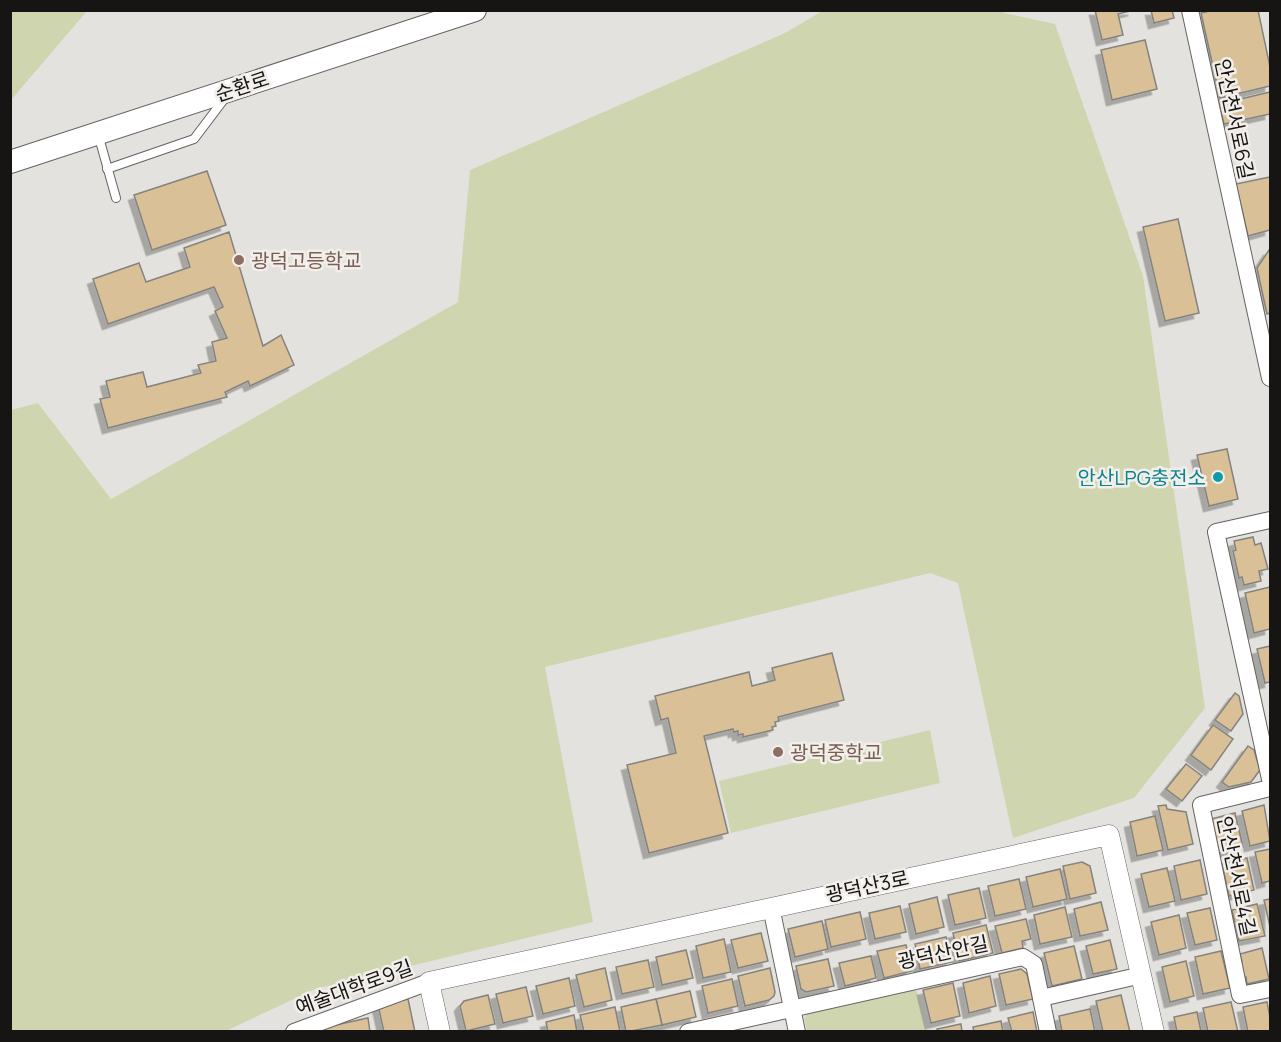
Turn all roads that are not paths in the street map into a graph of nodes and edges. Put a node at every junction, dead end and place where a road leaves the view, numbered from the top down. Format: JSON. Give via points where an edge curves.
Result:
{"nodes":[{"id":1,"x":474,"y":10,"type":"edge"},
{"id":2,"x":1190,"y":10,"type":"edge"},
{"id":3,"x":231,"y":90,"type":"junction"},
{"id":4,"x":98,"y":134,"type":"junction"},
{"id":5,"x":10,"y":162,"type":"edge"},
{"id":6,"x":107,"y":169,"type":"junction"},
{"id":7,"x":116,"y":198,"type":"dead end"},
{"id":8,"x":1270,"y":378,"type":"edge"},
{"id":9,"x":1270,"y":520,"type":"edge"},
{"id":10,"x":1270,"y":779,"type":"edge"},
{"id":11,"x":1270,"y":788,"type":"edge"},
{"id":12,"x":771,"y":907,"type":"junction"},
{"id":13,"x":1142,"y":975,"type":"junction"},
{"id":14,"x":429,"y":982,"type":"junction"},
{"id":15,"x":1270,"y":988,"type":"edge"},
{"id":16,"x":1041,"y":998,"type":"junction"},
{"id":17,"x":792,"y":1007,"type":"junction"},
{"id":18,"x":302,"y":1030,"type":"edge"},
{"id":19,"x":440,"y":1032,"type":"edge"},
{"id":20,"x":688,"y":1032,"type":"edge"},
{"id":21,"x":797,"y":1032,"type":"edge"},
{"id":22,"x":1048,"y":1032,"type":"edge"},
{"id":23,"x":1154,"y":1032,"type":"edge"}],
"edges":[{"from":1,"to":3,"type":"main road","name":"순환로"},
{"from":2,"to":8,"type":"street","name":"안산천서로6길"},
{"from":3,"to":4,"type":"main road","name":"순환로"},
{"from":3,"to":6,"type":"lane","via":[[195,140]]},
{"from":4,"to":5,"type":"main road","name":"순환로"},
{"from":4,"to":6,"type":"lane"},
{"from":6,"to":7,"type":"lane"},
{"from":9,"to":10,"type":"street","via":[[1215,532]]},
{"from":11,"to":15,"type":"street","name":"안산천서로4길","via":[[1201,805],[1240,995]]},
{"from":12,"to":13,"type":"street","name":"광덕산3로","via":[[1109,835]]},
{"from":12,"to":14,"type":"street","name":"광덕산3로"},
{"from":12,"to":17,"type":"street"},
{"from":13,"to":16,"type":"street"},
{"from":13,"to":23,"type":"street","name":"광덕산3로"},
{"from":14,"to":18,"type":"street","name":"예술대학로9길"},
{"from":14,"to":19,"type":"street"},
{"from":16,"to":17,"type":"street","name":"광덕산안길","via":[[1034,964],[1023,957]]},
{"from":16,"to":22,"type":"street","name":"광덕산안길"},
{"from":17,"to":20,"type":"street","name":"광덕산안길"},
{"from":17,"to":21,"type":"street"}]}
